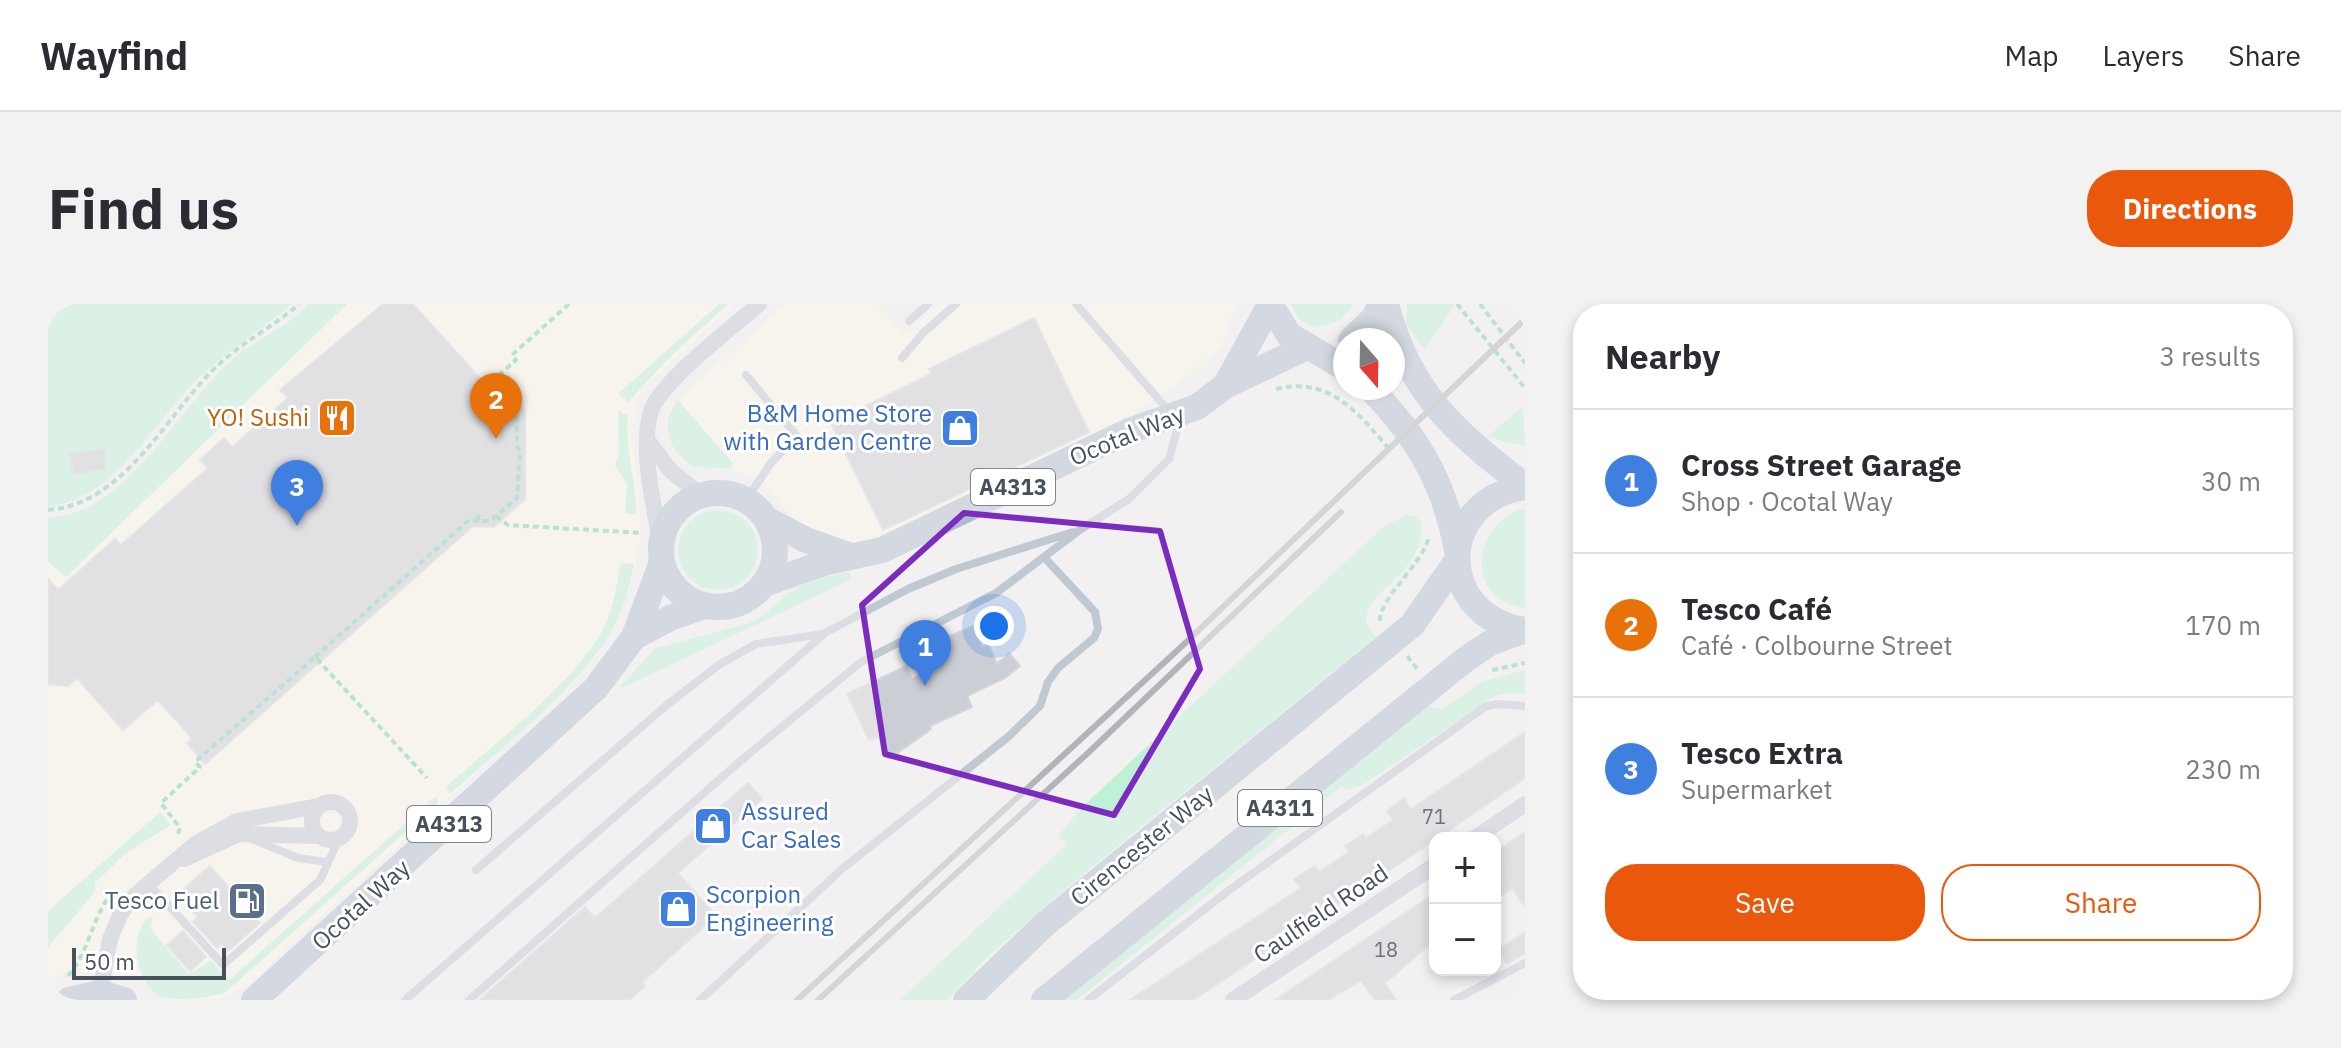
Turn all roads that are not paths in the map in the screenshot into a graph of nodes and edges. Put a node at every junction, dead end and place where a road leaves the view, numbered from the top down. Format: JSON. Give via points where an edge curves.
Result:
{"nodes":[{"id":1,"x":759,"y":304,"type":"edge"},
{"id":2,"x":928,"y":304,"type":"edge"},
{"id":3,"x":956,"y":304,"type":"edge"},
{"id":4,"x":1076,"y":304,"type":"edge"},
{"id":5,"x":1270,"y":304,"type":"edge"},
{"id":6,"x":1384,"y":304,"type":"edge"},
{"id":7,"x":909,"y":321,"type":"dead end"},
{"id":8,"x":1364,"y":328,"type":"edge"},
{"id":9,"x":1333,"y":345,"type":"edge"},
{"id":10,"x":1311,"y":348,"type":"junction"},
{"id":11,"x":902,"y":358,"type":"dead end"},
{"id":12,"x":1333,"y":361,"type":"edge"},
{"id":13,"x":746,"y":375,"type":"dead end"},
{"id":14,"x":1225,"y":386,"type":"junction"},
{"id":15,"x":1380,"y":400,"type":"edge"},
{"id":16,"x":1174,"y":417,"type":"junction"},
{"id":17,"x":648,"y":441,"type":"junction"},
{"id":18,"x":1525,"y":486,"type":"edge"},
{"id":19,"x":701,"y":495,"type":"junction"},
{"id":20,"x":746,"y":500,"type":"junction"},
{"id":21,"x":766,"y":519,"type":"junction"},
{"id":22,"x":1081,"y":529,"type":"junction"},
{"id":23,"x":660,"y":547,"type":"junction"},
{"id":24,"x":851,"y":556,"type":"junction"},
{"id":25,"x":1457,"y":556,"type":"junction"},
{"id":26,"x":1044,"y":557,"type":"junction"},
{"id":27,"x":764,"y":584,"type":"junction"},
{"id":28,"x":705,"y":606,"type":"junction"},
{"id":29,"x":1525,"y":630,"type":"edge"},
{"id":30,"x":823,"y":634,"type":"junction"},
{"id":31,"x":634,"y":637,"type":"junction"},
{"id":32,"x":1525,"y":706,"type":"edge"},
{"id":33,"x":1525,"y":804,"type":"edge"},
{"id":34,"x":319,"y":806,"type":"junction"},
{"id":35,"x":1484,"y":832,"type":"edge"},
{"id":36,"x":239,"y":834,"type":"junction"},
{"id":37,"x":319,"y":836,"type":"junction"},
{"id":38,"x":339,"y":839,"type":"junction"},
{"id":39,"x":179,"y":861,"type":"junction"},
{"id":40,"x":328,"y":862,"type":"junction"},
{"id":41,"x":1429,"y":869,"type":"edge"},
{"id":42,"x":476,"y":870,"type":"dead end"},
{"id":43,"x":149,"y":884,"type":"junction"},
{"id":44,"x":1525,"y":963,"type":"edge"},
{"id":45,"x":112,"y":997,"type":"edge"},
{"id":46,"x":69,"y":1000,"type":"edge"},
{"id":47,"x":254,"y":1000,"type":"edge"},
{"id":48,"x":405,"y":1000,"type":"edge"},
{"id":49,"x":469,"y":1000,"type":"edge"},
{"id":50,"x":700,"y":1000,"type":"edge"},
{"id":51,"x":966,"y":1000,"type":"edge"},
{"id":52,"x":1044,"y":1000,"type":"edge"},
{"id":53,"x":1088,"y":1000,"type":"edge"},
{"id":54,"x":1233,"y":1000,"type":"edge"},
{"id":55,"x":1454,"y":1000,"type":"edge"}],
"edges":[{"from":1,"to":17,"type":"street","via":[[658,395]]},
{"from":2,"to":7,"type":"lane"},
{"from":3,"to":11,"type":"lane"},
{"from":4,"to":16,"type":"lane"},
{"from":5,"to":10,"type":"main road","via":[[1289,335]]},
{"from":5,"to":14,"type":"main road","name":"Ocotal Way","number":"A4313"},
{"from":6,"to":8,"type":"main road"},
{"from":6,"to":18,"type":"main road","number":"A4311","via":[[1398,349],[1435,406]]},
{"from":9,"to":10,"type":"main road","name":"Ocotal Way"},
{"from":10,"to":12,"type":"main road"},
{"from":10,"to":14,"type":"main road","name":"Ocotal Way","number":"A4313"},
{"from":13,"to":20,"type":"lane","via":[[797,436]]},
{"from":14,"to":16,"type":"main road","name":"Ocotal Way","number":"A4313"},
{"from":15,"to":25,"type":"main road","number":"A4311","via":[[1428,460],[1446,498]]},
{"from":16,"to":22,"type":"lane","via":[[1177,430],[1169,459],[1129,499]]},
{"from":16,"to":24,"type":"main road","name":"Ocotal Way","number":"A4313","via":[[1129,431],[882,550]]},
{"from":17,"to":19,"type":"street","via":[[670,470]]},
{"from":17,"to":23,"type":"street"},
{"from":18,"to":25,"type":"main road","number":"A4311","via":[[1479,505],[1469,518]]},
{"from":19,"to":20,"type":"main road","via":[[724,493]]},
{"from":19,"to":23,"type":"main road","number":"A4313","via":[[673,514]]},
{"from":20,"to":21,"type":"main road"},
{"from":21,"to":24,"type":"main road"},
{"from":21,"to":27,"type":"main road","via":[[775,552]]},
{"from":22,"to":26,"type":"lane"},
{"from":22,"to":30,"type":"lane","via":[[956,569]]},
{"from":23,"to":28,"type":"main road","via":[[679,592]]},
{"from":23,"to":31,"type":"main road","name":"Ocotal Way","number":"A4313"},
{"from":24,"to":27,"type":"main road","name":"Ocotal Way","number":"A4313"},
{"from":25,"to":29,"type":"main road","number":"A4311","via":[[1464,591],[1483,614]]},
{"from":25,"to":51,"type":"main road","name":"Cirencester Way","number":"A4311","via":[[1412,625],[1044,925]]},
{"from":26,"to":49,"type":"lane","via":[[996,593],[861,662],[749,753]]},
{"from":26,"to":50,"type":"lane","via":[[1095,612],[1094,638],[1051,675],[1044,701],[1017,729],[842,869]]},
{"from":27,"to":28,"type":"main road","number":"A4313","via":[[738,604]]},
{"from":28,"to":31,"type":"main road","name":"Ocotal Way","number":"A4313"},
{"from":29,"to":52,"type":"main road","number":"A4311","via":[[1466,659]]},
{"from":30,"to":42,"type":"lane","via":[[756,644],[720,664]]},
{"from":30,"to":48,"type":"lane"},
{"from":31,"to":47,"type":"main road","name":"Ocotal Way","number":"A4313","via":[[579,706]]},
{"from":32,"to":53,"type":"lane","via":[[1485,707]]},
{"from":33,"to":35,"type":"street"},
{"from":34,"to":37,"type":"street","via":[[312,821]]},
{"from":34,"to":38,"type":"street","via":[[336,803],[349,814],[350,825]]},
{"from":34,"to":39,"type":"street","via":[[227,824]]},
{"from":36,"to":37,"type":"street"},
{"from":36,"to":39,"type":"street"},
{"from":36,"to":40,"type":"lane","via":[[298,858]]},
{"from":37,"to":38,"type":"street"},
{"from":38,"to":40,"type":"lane"},
{"from":39,"to":43,"type":"street"},
{"from":40,"to":43,"type":"lane","via":[[320,880],[223,965]]},
{"from":41,"to":54,"type":"street","name":"Caulfield Road"},
{"from":43,"to":45,"type":"street","via":[[115,923]]},
{"from":44,"to":55,"type":"lane"},
{"from":45,"to":46,"type":"main road"}]}
